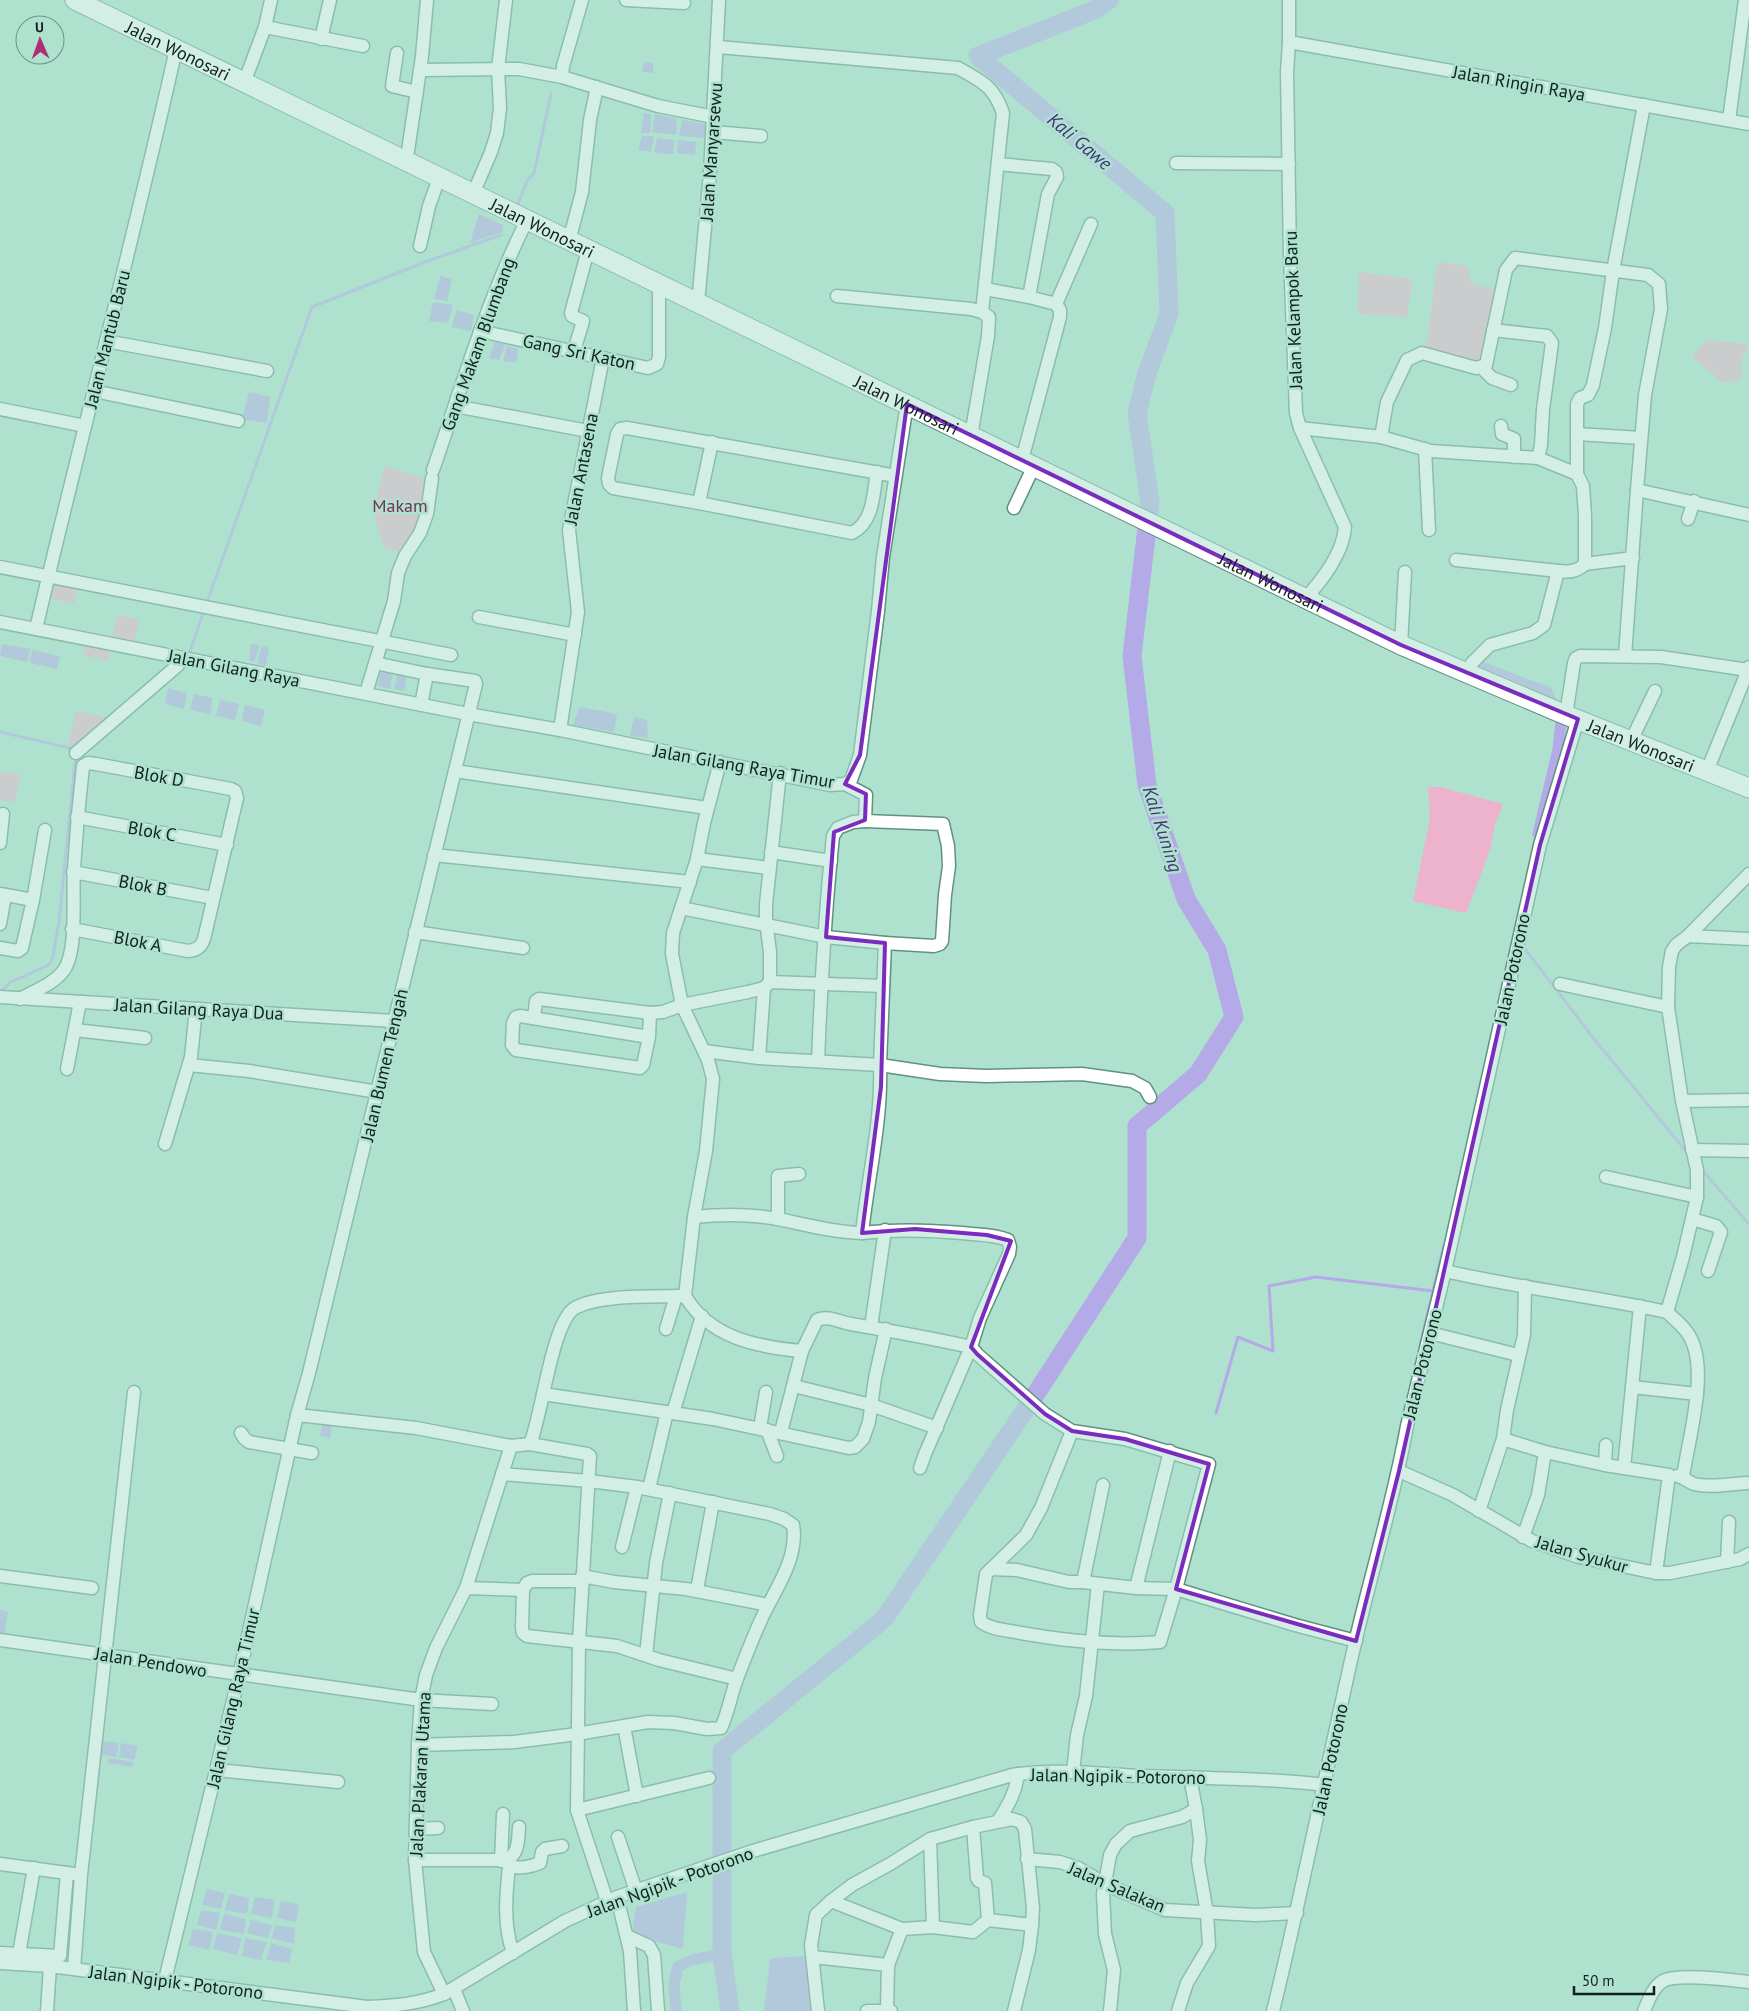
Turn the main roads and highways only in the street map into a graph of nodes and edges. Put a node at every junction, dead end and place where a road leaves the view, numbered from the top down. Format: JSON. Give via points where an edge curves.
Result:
{"nodes":[{"id":1,"x":75,"y":0,"type":"edge"},
{"id":2,"x":1749,"y":788,"type":"edge"}],
"edges":[{"from":1,"to":2,"type":"highway","name":"Jalan Wonosari","via":[[1305,599],[1466,673]]}]}
